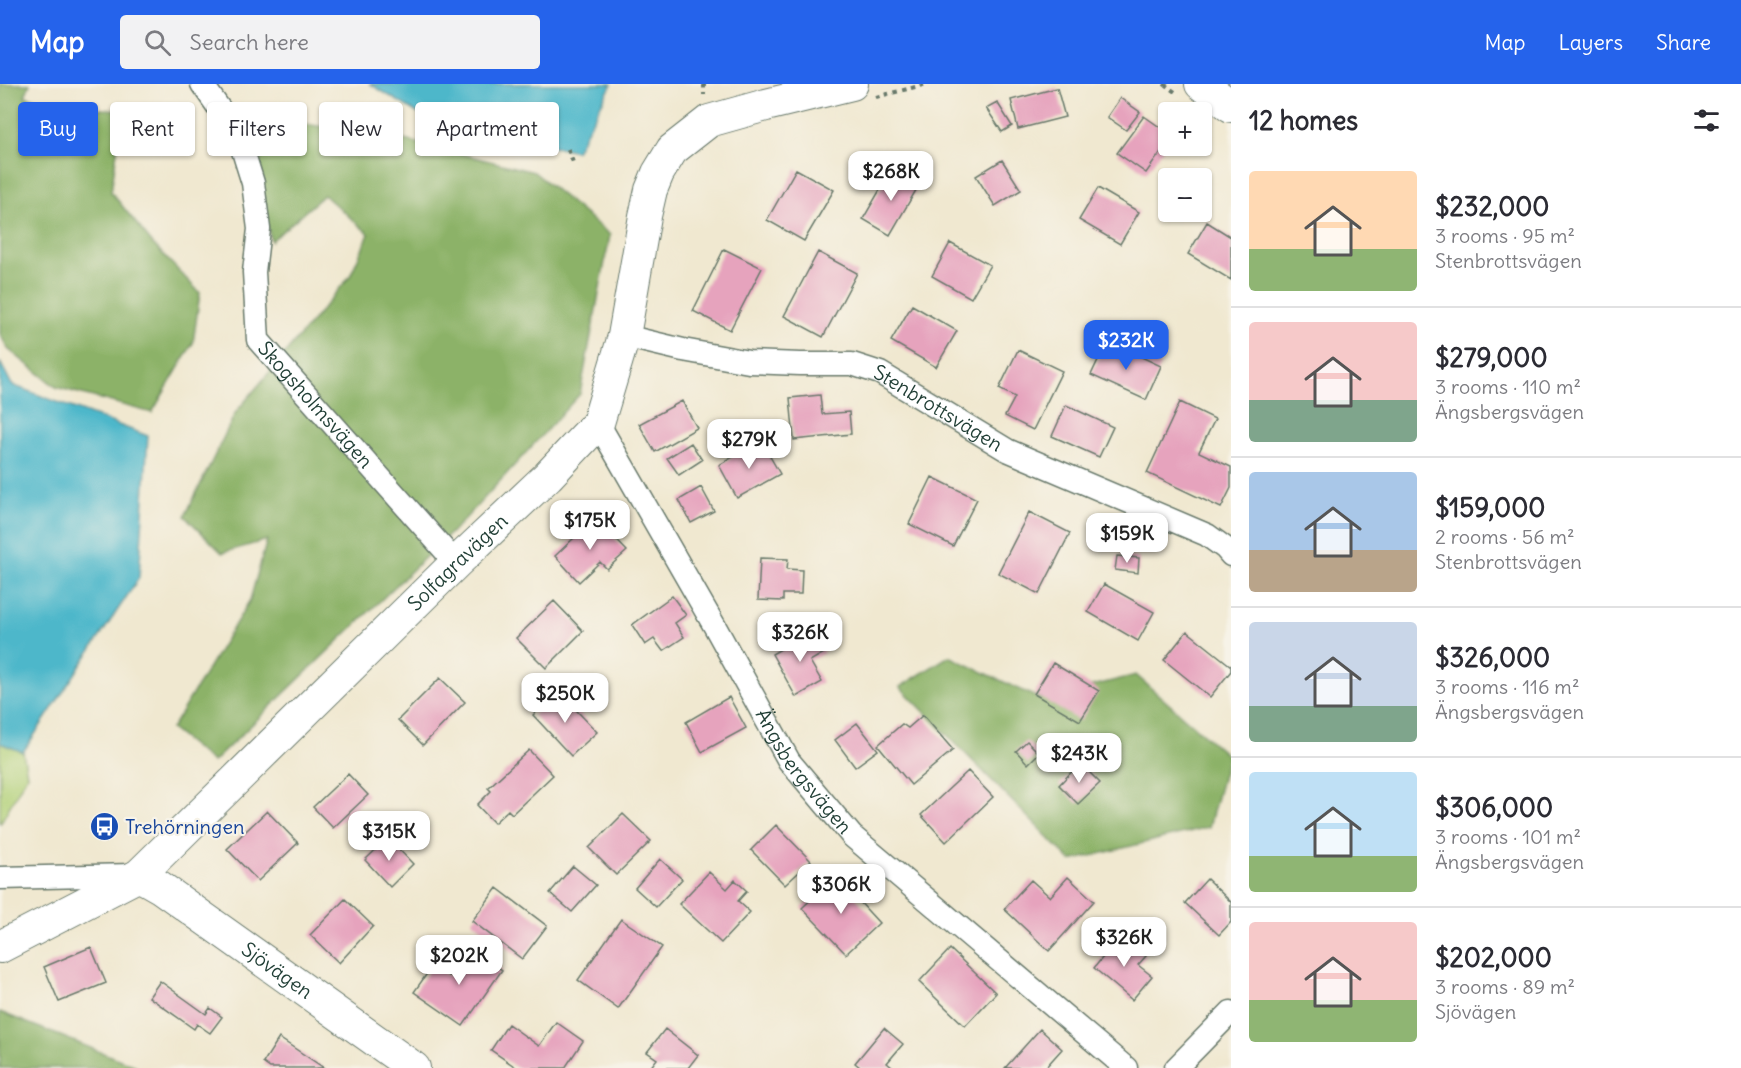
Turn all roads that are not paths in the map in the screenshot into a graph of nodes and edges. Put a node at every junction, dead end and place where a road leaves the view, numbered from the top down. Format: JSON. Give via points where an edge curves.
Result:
{"nodes":[{"id":1,"x":202,"y":84,"type":"edge"},
{"id":2,"x":852,"y":84,"type":"edge"},
{"id":3,"x":1201,"y":84,"type":"edge"},
{"id":4,"x":1231,"y":106,"type":"edge"},
{"id":5,"x":624,"y":336,"type":"junction"},
{"id":6,"x":598,"y":423,"type":"junction"},
{"id":7,"x":1231,"y":555,"type":"edge"},
{"id":8,"x":456,"y":563,"type":"junction"},
{"id":9,"x":139,"y":875,"type":"junction"},
{"id":10,"x":0,"y":878,"type":"edge"},
{"id":11,"x":0,"y":946,"type":"edge"},
{"id":12,"x":1231,"y":1012,"type":"edge"},
{"id":13,"x":414,"y":1068,"type":"edge"},
{"id":14,"x":1126,"y":1068,"type":"edge"},
{"id":15,"x":1176,"y":1068,"type":"edge"}],
"edges":[{"from":1,"to":8,"type":"street","name":"Skogsholmsvägen","via":[[238,135],[253,183],[259,229],[254,272],[258,339]]},
{"from":2,"to":5,"type":"street","name":"Solfagravägen","via":[[709,121],[672,150],[649,199]]},
{"from":3,"to":4,"type":"street"},
{"from":5,"to":6,"type":"street","name":"Solfagravägen"},
{"from":5,"to":7,"type":"street","name":"Stenbrottsvägen","via":[[749,362],[852,364],[880,373],[1007,450],[1207,536]]},
{"from":6,"to":8,"type":"street","name":"Solfagravägen"},
{"from":6,"to":14,"type":"street","name":"Ängsbergsvägen","via":[[789,761],[852,836]]},
{"from":8,"to":9,"type":"street","name":"Solfagravägen"},
{"from":9,"to":10,"type":"street"},
{"from":9,"to":11,"type":"street","name":"Solfagravägen"},
{"from":9,"to":13,"type":"street","name":"Sjövägen"},
{"from":12,"to":15,"type":"street"}]}
